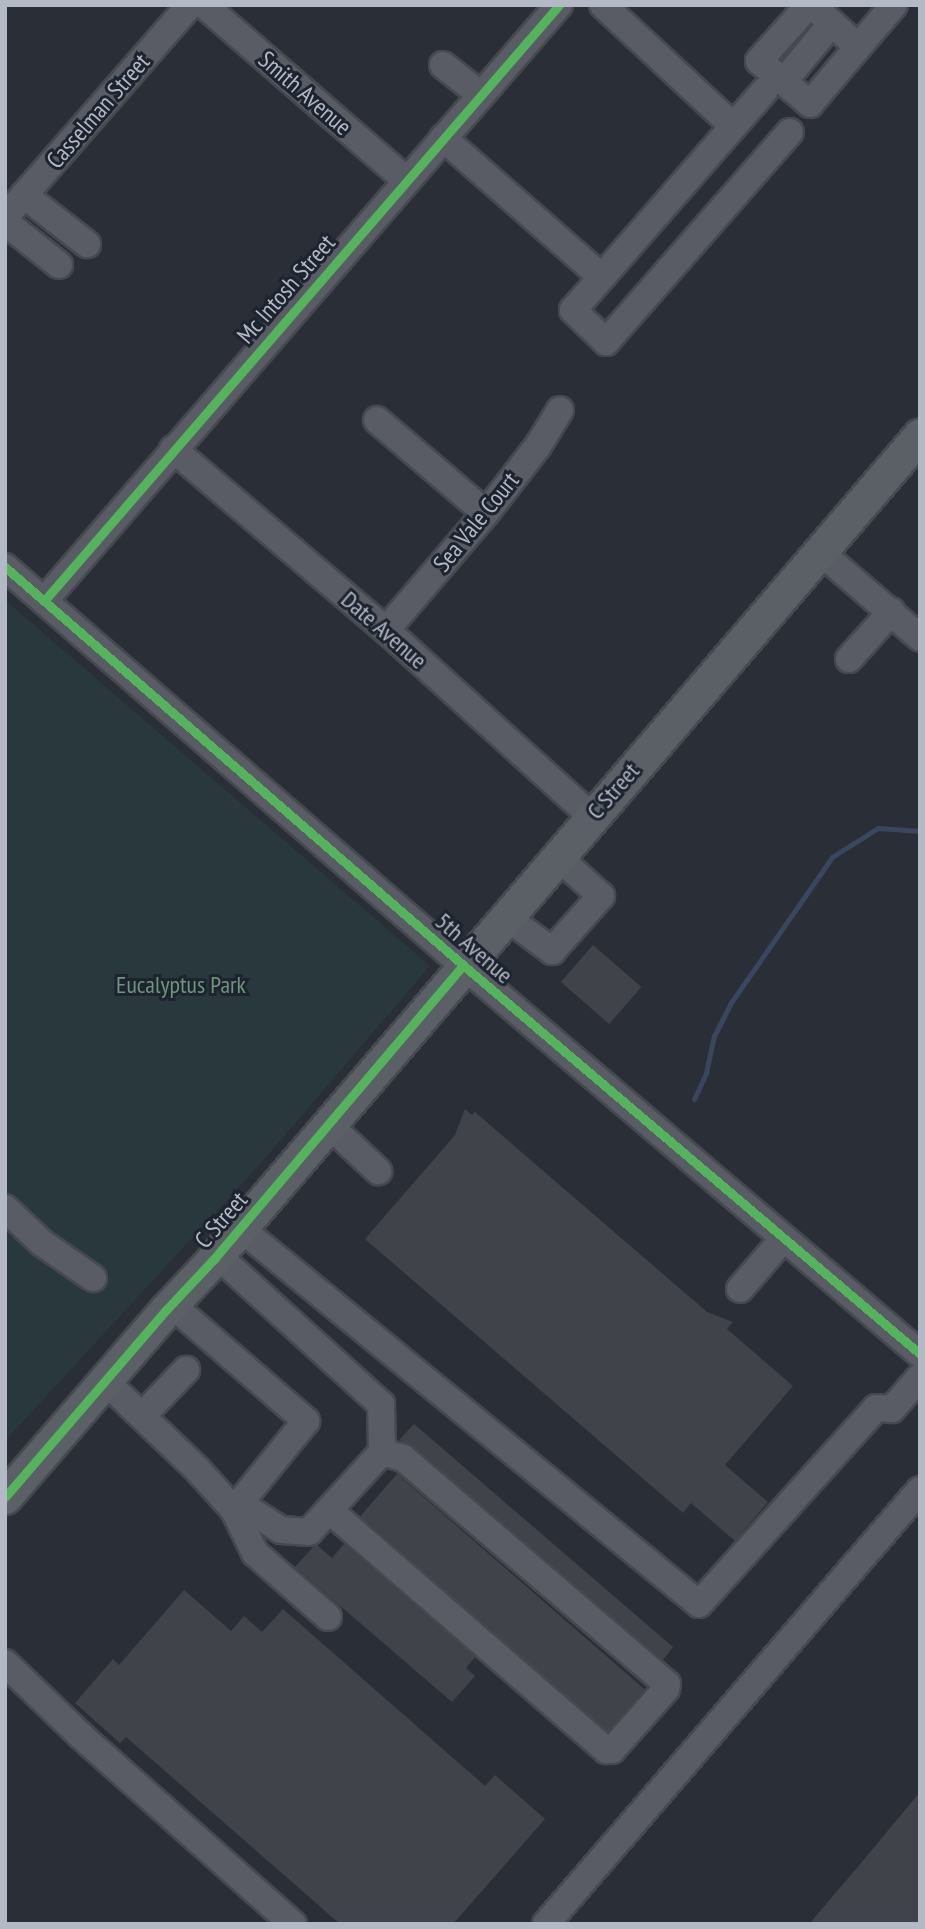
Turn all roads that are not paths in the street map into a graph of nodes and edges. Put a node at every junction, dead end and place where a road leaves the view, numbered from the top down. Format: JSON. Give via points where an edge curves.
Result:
{"nodes":[{"id":1,"x":190,"y":5,"type":"edge"},
{"id":2,"x":204,"y":5,"type":"edge"},
{"id":3,"x":559,"y":5,"type":"edge"},
{"id":4,"x":603,"y":5,"type":"edge"},
{"id":5,"x":810,"y":5,"type":"edge"},
{"id":6,"x":894,"y":5,"type":"edge"},
{"id":7,"x":832,"y":23,"type":"junction"},
{"id":8,"x":858,"y":47,"type":"junction"},
{"id":9,"x":443,"y":65,"type":"dead end"},
{"id":10,"x":774,"y":86,"type":"junction"},
{"id":11,"x":481,"y":95,"type":"junction"},
{"id":12,"x":733,"y":126,"type":"junction"},
{"id":13,"x":790,"y":132,"type":"dead end"},
{"id":14,"x":443,"y":138,"type":"junction"},
{"id":15,"x":705,"y":158,"type":"junction"},
{"id":16,"x":406,"y":180,"type":"junction"},
{"id":17,"x":738,"y":190,"type":"junction"},
{"id":18,"x":24,"y":195,"type":"junction"},
{"id":19,"x":5,"y":217,"type":"edge"},
{"id":20,"x":5,"y":222,"type":"edge"},
{"id":21,"x":635,"y":239,"type":"junction"},
{"id":22,"x":87,"y":244,"type":"dead end"},
{"id":23,"x":59,"y":265,"type":"dead end"},
{"id":24,"x":670,"y":268,"type":"junction"},
{"id":25,"x":602,"y":277,"type":"junction"},
{"id":26,"x":560,"y":410,"type":"dead end"},
{"id":27,"x":377,"y":420,"type":"dead end"},
{"id":28,"x":920,"y":435,"type":"edge"},
{"id":29,"x":173,"y":449,"type":"junction"},
{"id":30,"x":486,"y":513,"type":"junction"},
{"id":31,"x":819,"y":551,"type":"junction"},
{"id":32,"x":5,"y":567,"type":"edge"},
{"id":33,"x":44,"y":601,"type":"junction"},
{"id":34,"x":892,"y":611,"type":"junction"},
{"id":35,"x":386,"y":630,"type":"junction"},
{"id":36,"x":920,"y":638,"type":"edge"},
{"id":37,"x":849,"y":659,"type":"dead end"},
{"id":38,"x":591,"y":816,"type":"junction"},
{"id":39,"x":557,"y":856,"type":"junction"},
{"id":40,"x":505,"y":916,"type":"junction"},
{"id":41,"x":463,"y":965,"type":"junction"},
{"id":42,"x":328,"y":1124,"type":"junction"},
{"id":43,"x":378,"y":1171,"type":"dead end"},
{"id":44,"x":5,"y":1208,"type":"edge"},
{"id":45,"x":240,"y":1228,"type":"junction"},
{"id":46,"x":783,"y":1238,"type":"junction"},
{"id":47,"x":217,"y":1255,"type":"junction"},
{"id":48,"x":93,"y":1278,"type":"dead end"},
{"id":49,"x":740,"y":1289,"type":"dead end"},
{"id":50,"x":171,"y":1304,"type":"junction"},
{"id":51,"x":920,"y":1354,"type":"edge"},
{"id":52,"x":186,"y":1370,"type":"dead end"},
{"id":53,"x":920,"y":1377,"type":"edge"},
{"id":54,"x":105,"y":1381,"type":"junction"},
{"id":55,"x":142,"y":1416,"type":"junction"},
{"id":56,"x":383,"y":1452,"type":"junction"},
{"id":57,"x":920,"y":1490,"type":"edge"},
{"id":58,"x":5,"y":1497,"type":"edge"},
{"id":59,"x":237,"y":1506,"type":"junction"},
{"id":60,"x":329,"y":1510,"type":"junction"},
{"id":61,"x":328,"y":1617,"type":"dead end"},
{"id":62,"x":5,"y":1662,"type":"edge"},
{"id":63,"x":293,"y":1924,"type":"edge"},
{"id":64,"x":546,"y":1924,"type":"edge"}],
"edges":[{"from":1,"to":18,"type":"street","name":"Casselman Street"},
{"from":2,"to":16,"type":"street","name":"Smith Avenue"},
{"from":3,"to":11,"type":"street","name":"Mc Intosh Street"},
{"from":4,"to":12,"type":"street"},
{"from":5,"to":7,"type":"street"},
{"from":5,"to":10,"type":"street","via":[[760,61]]},
{"from":6,"to":8,"type":"street"},
{"from":7,"to":8,"type":"street"},
{"from":7,"to":10,"type":"street"},
{"from":8,"to":10,"type":"street","via":[[810,104]]},
{"from":9,"to":11,"type":"street"},
{"from":10,"to":12,"type":"street"},
{"from":11,"to":14,"type":"street","name":"Mc Intosh Street"},
{"from":12,"to":15,"type":"street"},
{"from":13,"to":17,"type":"street"},
{"from":14,"to":16,"type":"street","name":"Mc Intosh Street"},
{"from":14,"to":25,"type":"street"},
{"from":15,"to":17,"type":"street"},
{"from":15,"to":21,"type":"street"},
{"from":16,"to":29,"type":"street","name":"Mc Intosh Street"},
{"from":17,"to":24,"type":"street"},
{"from":18,"to":19,"type":"street","name":"Casselman Street"},
{"from":18,"to":22,"type":"street"},
{"from":20,"to":23,"type":"street"},
{"from":21,"to":24,"type":"street"},
{"from":21,"to":25,"type":"street"},
{"from":24,"to":25,"type":"street","via":[[606,342],[573,310]]},
{"from":26,"to":30,"type":"street","name":"Sea Vale Court"},
{"from":27,"to":30,"type":"street"},
{"from":28,"to":31,"type":"main road","name":"C Street"},
{"from":29,"to":33,"type":"street","name":"Mc Intosh Street"},
{"from":29,"to":35,"type":"street","name":"Date Avenue"},
{"from":30,"to":35,"type":"street","name":"Sea Vale Court"},
{"from":31,"to":34,"type":"street"},
{"from":31,"to":38,"type":"main road","name":"C Street"},
{"from":32,"to":33,"type":"street","name":"5th Avenue"},
{"from":33,"to":41,"type":"street","name":"5th Avenue"},
{"from":34,"to":36,"type":"street"},
{"from":34,"to":37,"type":"street"},
{"from":35,"to":38,"type":"street","name":"Date Avenue"},
{"from":38,"to":39,"type":"main road","name":"C Street"},
{"from":39,"to":40,"type":"main road","name":"C Street"},
{"from":39,"to":40,"type":"street","via":[[601,896],[552,951]]},
{"from":40,"to":41,"type":"main road","name":"C Street"},
{"from":41,"to":42,"type":"main road","name":"C Street"},
{"from":41,"to":46,"type":"street","name":"5th Avenue"},
{"from":42,"to":43,"type":"street"},
{"from":42,"to":45,"type":"main road","name":"C Street"},
{"from":44,"to":48,"type":"street","via":[[42,1243]]},
{"from":45,"to":47,"type":"main road","name":"C Street"},
{"from":45,"to":53,"type":"street","via":[[699,1604],[876,1408],[892,1409]]},
{"from":46,"to":49,"type":"street"},
{"from":46,"to":51,"type":"street","name":"5th Avenue"},
{"from":47,"to":50,"type":"main road","name":"C Street"},
{"from":47,"to":56,"type":"street","via":[[381,1404]]},
{"from":50,"to":54,"type":"main road","name":"C Street"},
{"from":50,"to":59,"type":"street","via":[[306,1421]]},
{"from":52,"to":55,"type":"street"},
{"from":54,"to":55,"type":"street"},
{"from":54,"to":58,"type":"main road","name":"C Street"},
{"from":55,"to":59,"type":"street"},
{"from":56,"to":60,"type":"street"},
{"from":56,"to":60,"type":"street","via":[[403,1458],[667,1684],[612,1750],[606,1750]]},
{"from":57,"to":64,"type":"street"},
{"from":59,"to":60,"type":"street","via":[[281,1530],[309,1532]]},
{"from":59,"to":61,"type":"street","via":[[255,1553]]},
{"from":62,"to":63,"type":"street","via":[[80,1735]]}]}
